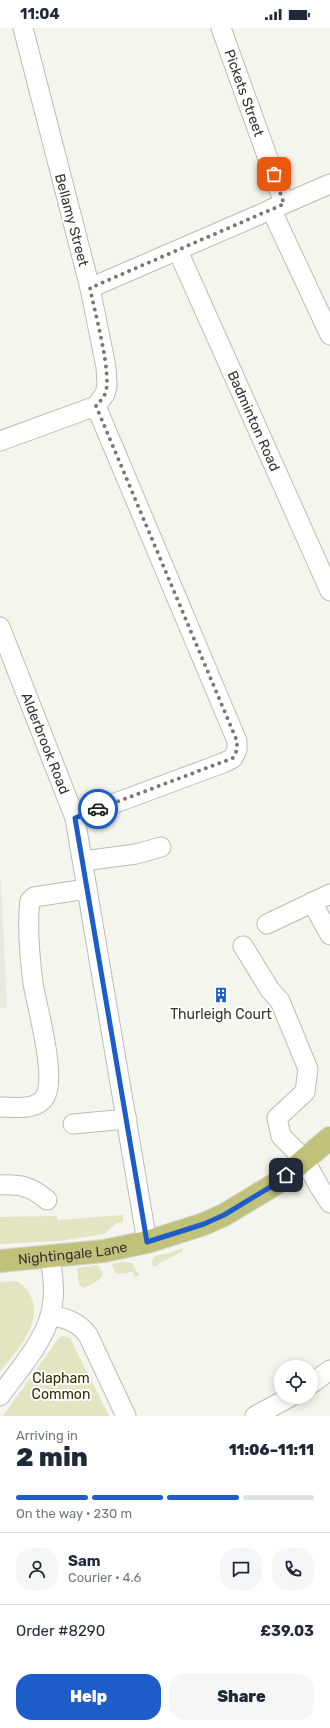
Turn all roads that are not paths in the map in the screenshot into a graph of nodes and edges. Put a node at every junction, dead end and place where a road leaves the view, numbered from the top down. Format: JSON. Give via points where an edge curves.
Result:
{"nodes":[{"id":1,"x":23,"y":28,"type":"edge"},
{"id":2,"x":221,"y":28,"type":"edge"},
{"id":3,"x":330,"y":184,"type":"edge"},
{"id":4,"x":278,"y":206,"type":"junction"},
{"id":5,"x":178,"y":251,"type":"junction"},
{"id":6,"x":90,"y":288,"type":"junction"},
{"id":7,"x":330,"y":334,"type":"edge"},
{"id":8,"x":96,"y":406,"type":"junction"},
{"id":9,"x":0,"y":440,"type":"edge"},
{"id":10,"x":330,"y":591,"type":"edge"},
{"id":11,"x":0,"y":626,"type":"edge"},
{"id":12,"x":75,"y":818,"type":"junction"},
{"id":13,"x":161,"y":847,"type":"dead end"},
{"id":14,"x":83,"y":861,"type":"junction"},
{"id":15,"x":87,"y":889,"type":"junction"},
{"id":16,"x":330,"y":894,"type":"edge"},
{"id":17,"x":312,"y":902,"type":"junction"},
{"id":18,"x":267,"y":924,"type":"dead end"},
{"id":19,"x":330,"y":935,"type":"edge"},
{"id":20,"x":242,"y":946,"type":"dead end"},
{"id":21,"x":0,"y":1107,"type":"edge"},
{"id":22,"x":127,"y":1119,"type":"junction"},
{"id":23,"x":73,"y":1124,"type":"dead end"},
{"id":24,"x":330,"y":1138,"type":"edge"},
{"id":25,"x":304,"y":1159,"type":"junction"},
{"id":26,"x":0,"y":1185,"type":"edge"},
{"id":27,"x":47,"y":1200,"type":"dead end"},
{"id":28,"x":330,"y":1203,"type":"edge"},
{"id":29,"x":147,"y":1242,"type":"junction"},
{"id":30,"x":50,"y":1257,"type":"junction"},
{"id":31,"x":0,"y":1261,"type":"edge"},
{"id":32,"x":50,"y":1316,"type":"junction"},
{"id":33,"x":330,"y":1370,"type":"edge"},
{"id":34,"x":318,"y":1379,"type":"edge"},
{"id":35,"x":0,"y":1396,"type":"edge"},
{"id":36,"x":277,"y":1404,"type":"edge"},
{"id":37,"x":126,"y":1416,"type":"edge"},
{"id":38,"x":255,"y":1416,"type":"edge"}],
"edges":[{"from":1,"to":6,"type":"street","name":"Bellamy Street"},
{"from":2,"to":4,"type":"street","name":"Pickets Street"},
{"from":3,"to":4,"type":"street"},
{"from":4,"to":5,"type":"street"},
{"from":4,"to":7,"type":"street","name":"Pickets Street"},
{"from":5,"to":6,"type":"street"},
{"from":5,"to":10,"type":"street","name":"Badminton Road"},
{"from":6,"to":8,"type":"street","name":"Bellamy Street","via":[[106,367],[107,385],[105,394]]},
{"from":8,"to":9,"type":"street"},
{"from":8,"to":12,"type":"street","via":[[237,741],[237,750],[233,758],[223,763]]},
{"from":11,"to":12,"type":"street","name":"Alderbrook Road"},
{"from":12,"to":14,"type":"street","name":"Alderbrook Road"},
{"from":13,"to":14,"type":"street","via":[[136,854]]},
{"from":14,"to":15,"type":"street","name":"Alderbrook Road"},
{"from":15,"to":21,"type":"street","via":[[34,897],[30,901],[33,982],[48,1065],[49,1088],[45,1097],[30,1107]]},
{"from":15,"to":22,"type":"street","name":"Alderbrook Road"},
{"from":16,"to":17,"type":"street"},
{"from":17,"to":18,"type":"street"},
{"from":17,"to":19,"type":"street"},
{"from":20,"to":25,"type":"street","via":[[280,1001],[308,1069],[306,1092],[277,1118],[281,1136]]},
{"from":22,"to":23,"type":"street"},
{"from":22,"to":29,"type":"street","name":"Alderbrook Road"},
{"from":24,"to":25,"type":"main road","name":"Nightingale Lane"},
{"from":25,"to":28,"type":"street"},
{"from":25,"to":29,"type":"main road","name":"Nightingale Lane","via":[[277,1183],[224,1215]]},
{"from":26,"to":27,"type":"street","via":[[36,1190]]},
{"from":29,"to":30,"type":"main road","name":"Nightingale Lane","via":[[104,1251]]},
{"from":30,"to":31,"type":"main road","name":"Nightingale Lane"},
{"from":30,"to":32,"type":"street","via":[[54,1300]]},
{"from":32,"to":35,"type":"street","via":[[41,1337]]},
{"from":32,"to":37,"type":"street","via":[[67,1319],[82,1326]]},
{"from":33,"to":34,"type":"street"},
{"from":36,"to":38,"type":"street"}]}
